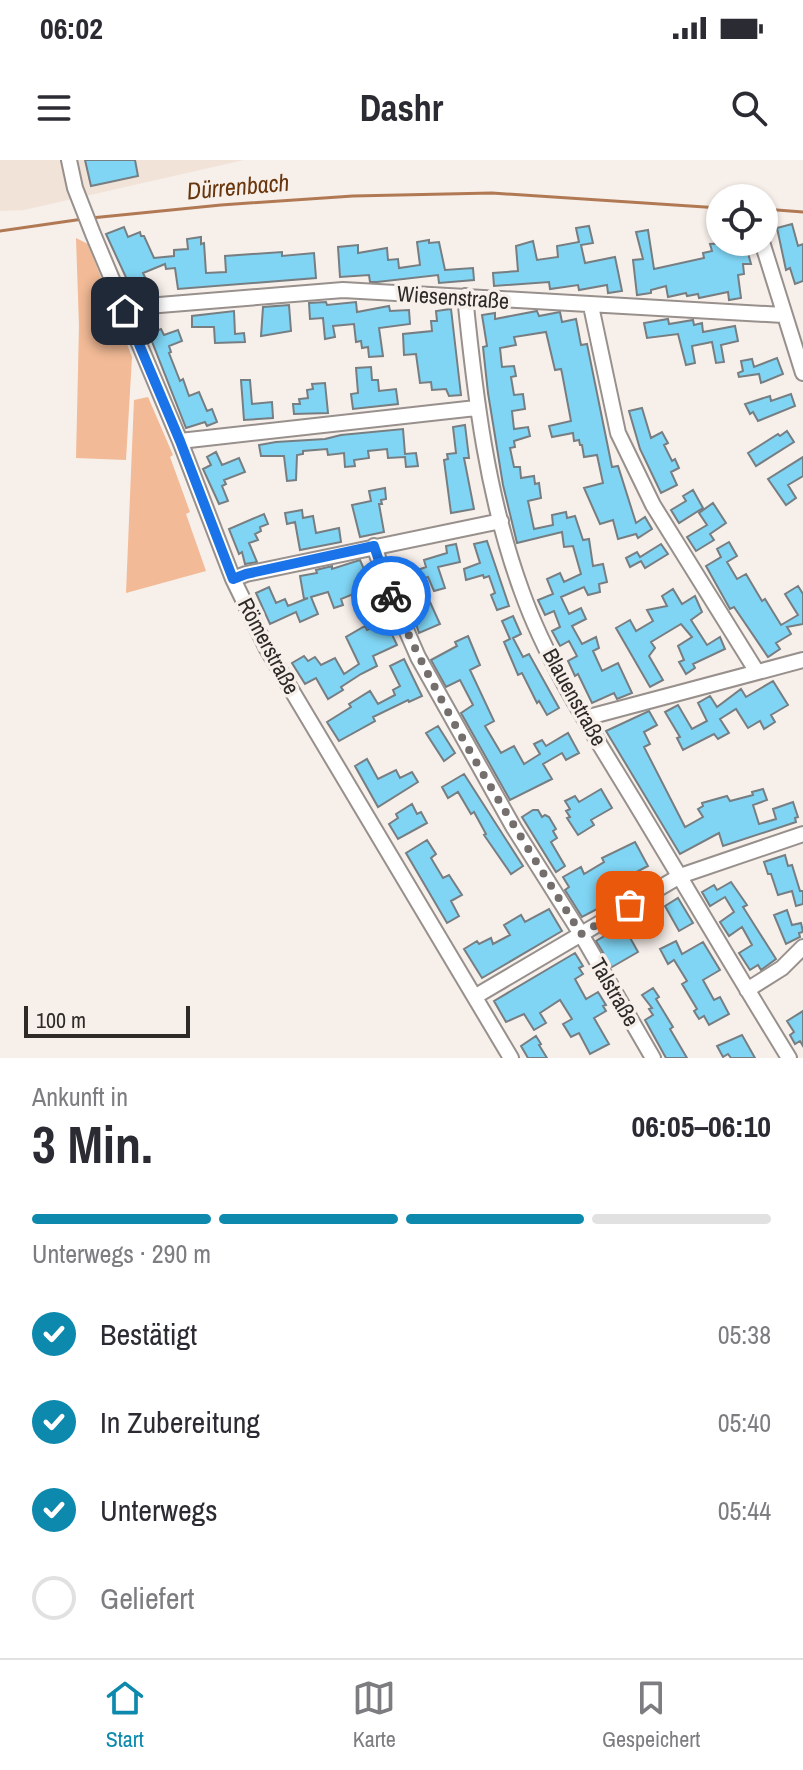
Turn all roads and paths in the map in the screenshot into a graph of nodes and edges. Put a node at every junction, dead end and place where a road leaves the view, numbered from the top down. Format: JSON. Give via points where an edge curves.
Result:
{"nodes":[{"id":1,"x":69,"y":160,"type":"edge"},
{"id":2,"x":766,"y":256,"type":"edge"},
{"id":3,"x":465,"y":296,"type":"junction"},
{"id":4,"x":591,"y":306,"type":"junction"},
{"id":5,"x":125,"y":311,"type":"junction"},
{"id":6,"x":783,"y":315,"type":"junction"},
{"id":7,"x":803,"y":373,"type":"edge"},
{"id":8,"x":476,"y":408,"type":"junction"},
{"id":9,"x":180,"y":441,"type":"junction"},
{"id":10,"x":501,"y":521,"type":"junction"},
{"id":11,"x":374,"y":546,"type":"junction"},
{"id":12,"x":233,"y":579,"type":"junction"},
{"id":13,"x":803,"y":660,"type":"edge"},
{"id":14,"x":757,"y":672,"type":"junction"},
{"id":15,"x":585,"y":718,"type":"junction"},
{"id":16,"x":803,"y":834,"type":"edge"},
{"id":17,"x":680,"y":876,"type":"junction"},
{"id":18,"x":581,"y":934,"type":"junction"},
{"id":19,"x":803,"y":947,"type":"edge"},
{"id":20,"x":747,"y":990,"type":"junction"},
{"id":21,"x":476,"y":996,"type":"junction"},
{"id":22,"x":511,"y":1058,"type":"edge"},
{"id":23,"x":653,"y":1058,"type":"edge"},
{"id":24,"x":789,"y":1058,"type":"edge"}],
"edges":[{"from":1,"to":5,"type":"street","name":"Römerstraße"},
{"from":2,"to":6,"type":"street"},
{"from":3,"to":4,"type":"street","name":"Wiesenstraße"},
{"from":3,"to":5,"type":"street","name":"Wiesenstraße","via":[[343,290]]},
{"from":3,"to":8,"type":"street","name":"Blauenstraße"},
{"from":4,"to":6,"type":"street","name":"Wiesenstraße"},
{"from":4,"to":14,"type":"street","via":[[618,433],[653,505]]},
{"from":5,"to":9,"type":"street","name":"Römerstraße"},
{"from":6,"to":7,"type":"street"},
{"from":8,"to":9,"type":"street"},
{"from":8,"to":10,"type":"street","name":"Blauenstraße"},
{"from":9,"to":12,"type":"street","name":"Römerstraße"},
{"from":10,"to":11,"type":"street"},
{"from":10,"to":15,"type":"street","name":"Blauenstraße","via":[[522,595]]},
{"from":11,"to":12,"type":"street"},
{"from":11,"to":18,"type":"street","name":"Talstraße","via":[[418,657]]},
{"from":12,"to":21,"type":"street","name":"Römerstraße","via":[[267,649]]},
{"from":13,"to":14,"type":"street"},
{"from":14,"to":15,"type":"street"},
{"from":15,"to":17,"type":"street","name":"Blauenstraße"},
{"from":16,"to":17,"type":"street"},
{"from":17,"to":18,"type":"street"},
{"from":17,"to":20,"type":"street","name":"Blauenstraße"},
{"from":18,"to":21,"type":"street"},
{"from":18,"to":23,"type":"street","name":"Talstraße"},
{"from":19,"to":20,"type":"street"},
{"from":20,"to":24,"type":"street","name":"Blauenstraße"},
{"from":21,"to":22,"type":"street","name":"Römerstraße"}]}
